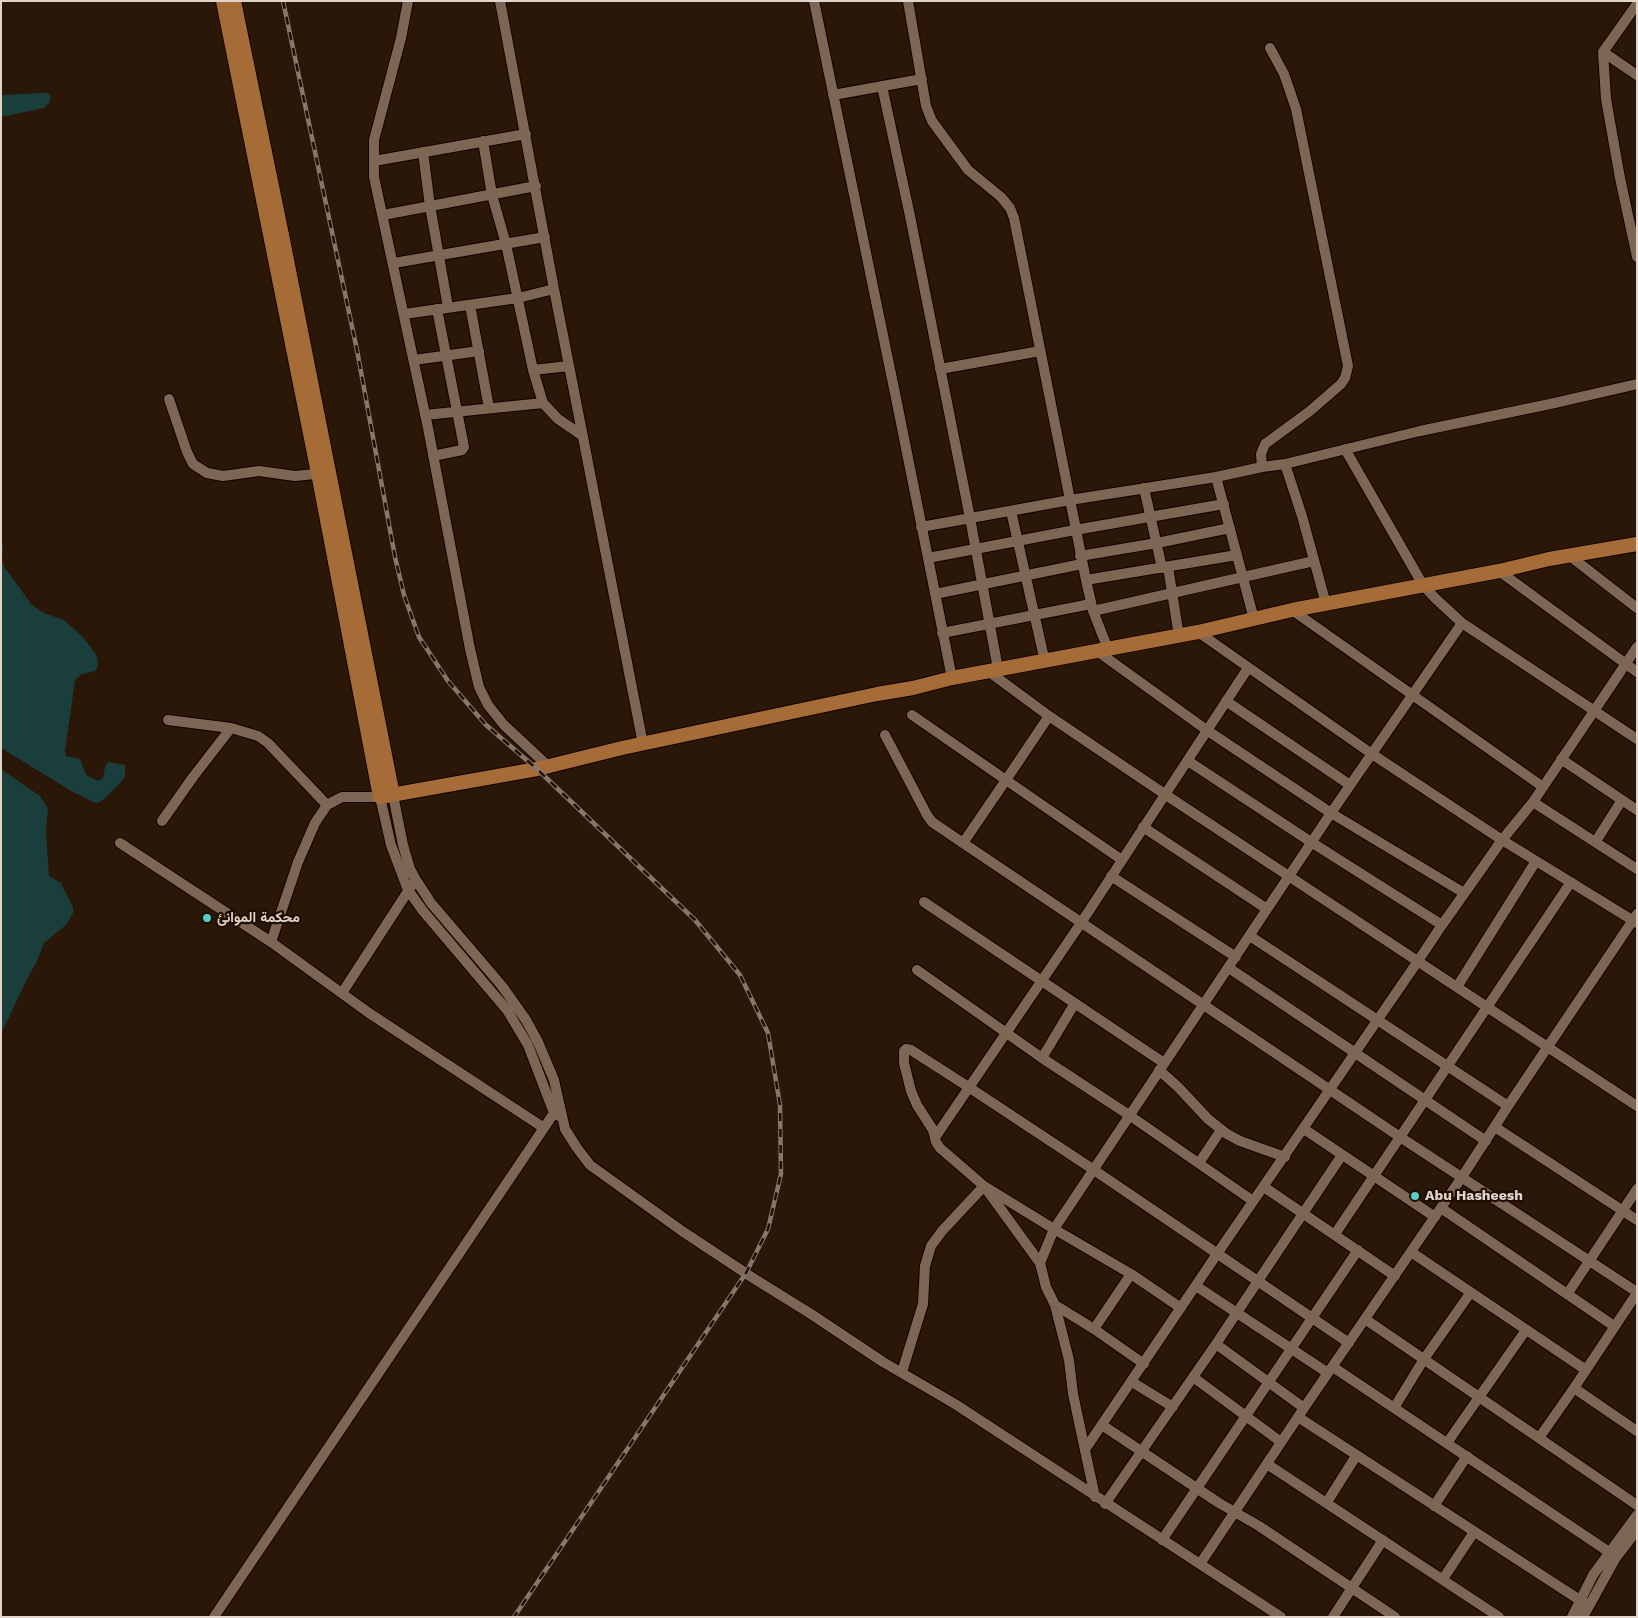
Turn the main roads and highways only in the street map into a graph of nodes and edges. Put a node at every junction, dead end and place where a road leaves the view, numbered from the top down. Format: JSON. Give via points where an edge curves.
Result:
{"nodes":[{"id":1,"x":223,"y":1,"type":"edge"},
{"id":2,"x":234,"y":1,"type":"edge"},
{"id":3,"x":323,"y":473,"type":"junction"},
{"id":4,"x":1637,"y":544,"type":"edge"}],
"edges":[{"from":1,"to":3,"type":"main road"},
{"from":2,"to":3,"type":"main road"},
{"from":3,"to":4,"type":"main road","via":[[386,796],[548,766],[952,678]]}]}
